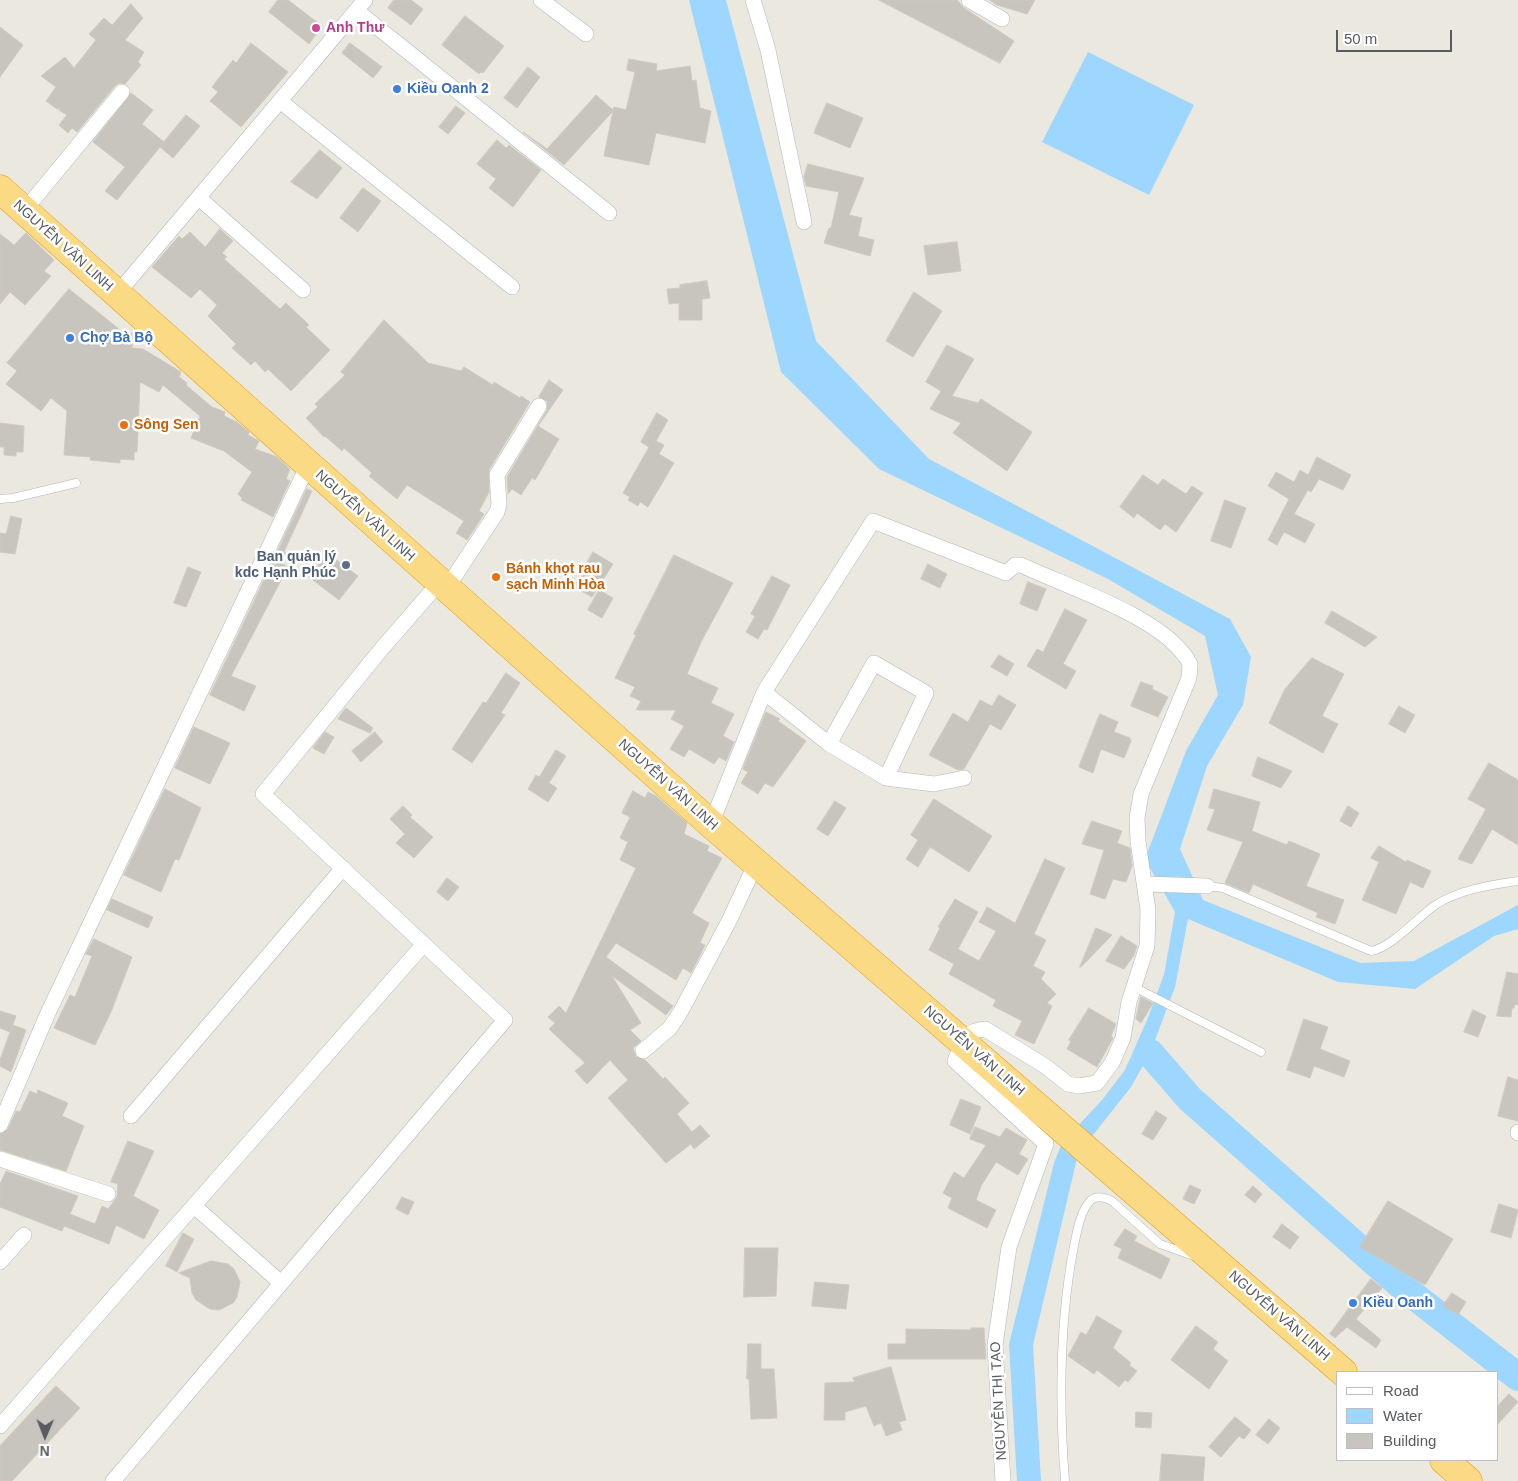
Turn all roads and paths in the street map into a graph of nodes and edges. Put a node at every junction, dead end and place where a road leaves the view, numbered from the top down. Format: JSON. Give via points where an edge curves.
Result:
{"nodes":[{"id":1,"x":542,"y":0,"type":"edge"},
{"id":2,"x":753,"y":0,"type":"edge"},
{"id":3,"x":969,"y":0,"type":"edge"},
{"id":4,"x":361,"y":6,"type":"edge"},
{"id":5,"x":1002,"y":19,"type":"dead end"},
{"id":6,"x":586,"y":34,"type":"dead end"},
{"id":7,"x":122,"y":92,"type":"dead end"},
{"id":8,"x":280,"y":101,"type":"junction"},
{"id":9,"x":1,"y":193,"type":"edge"},
{"id":10,"x":199,"y":198,"type":"junction"},
{"id":11,"x":24,"y":211,"type":"junction"},
{"id":12,"x":609,"y":213,"type":"dead end"},
{"id":13,"x":804,"y":222,"type":"dead end"},
{"id":14,"x":512,"y":287,"type":"dead end"},
{"id":15,"x":303,"y":290,"type":"dead end"},
{"id":16,"x":117,"y":294,"type":"junction"},
{"id":17,"x":538,"y":406,"type":"dead end"},
{"id":18,"x":308,"y":465,"type":"junction"},
{"id":19,"x":76,"y":483,"type":"dead end"},
{"id":20,"x":0,"y":499,"type":"edge"},
{"id":21,"x":443,"y":586,"type":"junction"},
{"id":22,"x":764,"y":692,"type":"junction"},
{"id":23,"x":829,"y":744,"type":"junction"},
{"id":24,"x":886,"y":778,"type":"junction"},
{"id":25,"x":964,"y":778,"type":"dead end"},
{"id":26,"x":710,"y":824,"type":"junction"},
{"id":27,"x":756,"y":863,"type":"junction"},
{"id":28,"x":343,"y":868,"type":"junction"},
{"id":29,"x":1518,"y":881,"type":"edge"},
{"id":30,"x":1152,"y":884,"type":"junction"},
{"id":31,"x":1207,"y":886,"type":"joint"},
{"id":32,"x":424,"y":944,"type":"junction"},
{"id":33,"x":1134,"y":988,"type":"junction"},
{"id":34,"x":963,"y":1041,"type":"junction"},
{"id":35,"x":643,"y":1051,"type":"dead end"},
{"id":36,"x":1261,"y":1052,"type":"dead end"},
{"id":37,"x":131,"y":1116,"type":"dead end"},
{"id":38,"x":1,"y":1119,"type":"edge"},
{"id":39,"x":0,"y":1159,"type":"edge"},
{"id":40,"x":108,"y":1194,"type":"dead end"},
{"id":41,"x":194,"y":1206,"type":"junction"},
{"id":42,"x":24,"y":1235,"type":"dead end"},
{"id":43,"x":1209,"y":1256,"type":"junction"},
{"id":44,"x":0,"y":1262,"type":"edge"},
{"id":45,"x":281,"y":1283,"type":"junction"},
{"id":46,"x":1342,"y":1371,"type":"edge"},
{"id":47,"x":0,"y":1426,"type":"edge"},
{"id":48,"x":1445,"y":1461,"type":"edge"},
{"id":49,"x":113,"y":1481,"type":"edge"},
{"id":50,"x":1003,"y":1481,"type":"edge"},
{"id":51,"x":1065,"y":1481,"type":"edge"},
{"id":52,"x":1468,"y":1481,"type":"edge"}],
"edges":[{"from":1,"to":6,"type":"street"},
{"from":2,"to":13,"type":"street","via":[[768,50]]},
{"from":3,"to":5,"type":"street"},
{"from":4,"to":8,"type":"street"},
{"from":4,"to":12,"type":"street"},
{"from":7,"to":11,"type":"street"},
{"from":8,"to":10,"type":"street"},
{"from":8,"to":14,"type":"street"},
{"from":9,"to":11,"type":"highway","name":"NGUYỄN VĂN LINH"},
{"from":10,"to":15,"type":"street"},
{"from":10,"to":16,"type":"street"},
{"from":11,"to":16,"type":"highway","name":"NGUYỄN VĂN LINH"},
{"from":16,"to":18,"type":"highway","name":"NGUYỄN VĂN LINH"},
{"from":17,"to":21,"type":"street","via":[[497,475],[499,504],[496,512]]},
{"from":18,"to":21,"type":"highway","name":"NGUYỄN VĂN LINH"},
{"from":18,"to":38,"type":"street"},
{"from":19,"to":20,"type":"lane"},
{"from":21,"to":26,"type":"highway","name":"NGUYỄN VĂN LINH"},
{"from":21,"to":28,"type":"street","via":[[384,646],[263,794]]},
{"from":22,"to":23,"type":"street"},
{"from":22,"to":26,"type":"street"},
{"from":22,"to":30,"type":"street","via":[[873,521],[1006,573],[1015,565],[1021,565],[1134,616],[1175,646],[1190,664],[1189,678],[1141,794],[1136,818],[1138,842]]},
{"from":23,"to":24,"type":"street"},
{"from":23,"to":24,"type":"street","via":[[874,664],[926,693]]},
{"from":24,"to":25,"type":"street","via":[[934,784]]},
{"from":26,"to":27,"type":"highway","name":"NGUYỄN VĂN LINH"},
{"from":27,"to":34,"type":"highway","name":"NGUYỄN VĂN LINH"},
{"from":27,"to":35,"type":"street","via":[[681,1010],[670,1028]]},
{"from":28,"to":32,"type":"street"},
{"from":28,"to":37,"type":"street"},
{"from":29,"to":31,"type":"lane","via":[[1449,898],[1384,946],[1371,951],[1223,888]]},
{"from":30,"to":31,"type":"street"},
{"from":30,"to":33,"type":"street","via":[[1147,946]]},
{"from":32,"to":41,"type":"street"},
{"from":32,"to":45,"type":"street","via":[[505,1020]]},
{"from":33,"to":34,"type":"street","via":[[1124,1038],[1112,1063],[1097,1083],[1068,1084],[985,1029],[975,1030]]},
{"from":33,"to":36,"type":"lane"},
{"from":34,"to":43,"type":"highway","name":"NGUYỄN VĂN LINH"},
{"from":34,"to":50,"type":"street","name":"NGUYỄN THỊ TẠO","via":[[955,1061],[1046,1144],[1009,1247],[995,1345]]},
{"from":39,"to":40,"type":"street"},
{"from":41,"to":45,"type":"street"},
{"from":41,"to":47,"type":"street"},
{"from":42,"to":44,"type":"street"},
{"from":43,"to":46,"type":"highway","name":"NGUYỄN VĂN LINH"},
{"from":43,"to":51,"type":"lane","via":[[1189,1256],[1160,1244],[1112,1200],[1103,1197],[1091,1200],[1079,1223],[1065,1305],[1060,1388]]},
{"from":45,"to":49,"type":"street"},
{"from":48,"to":52,"type":"highway"}]}
